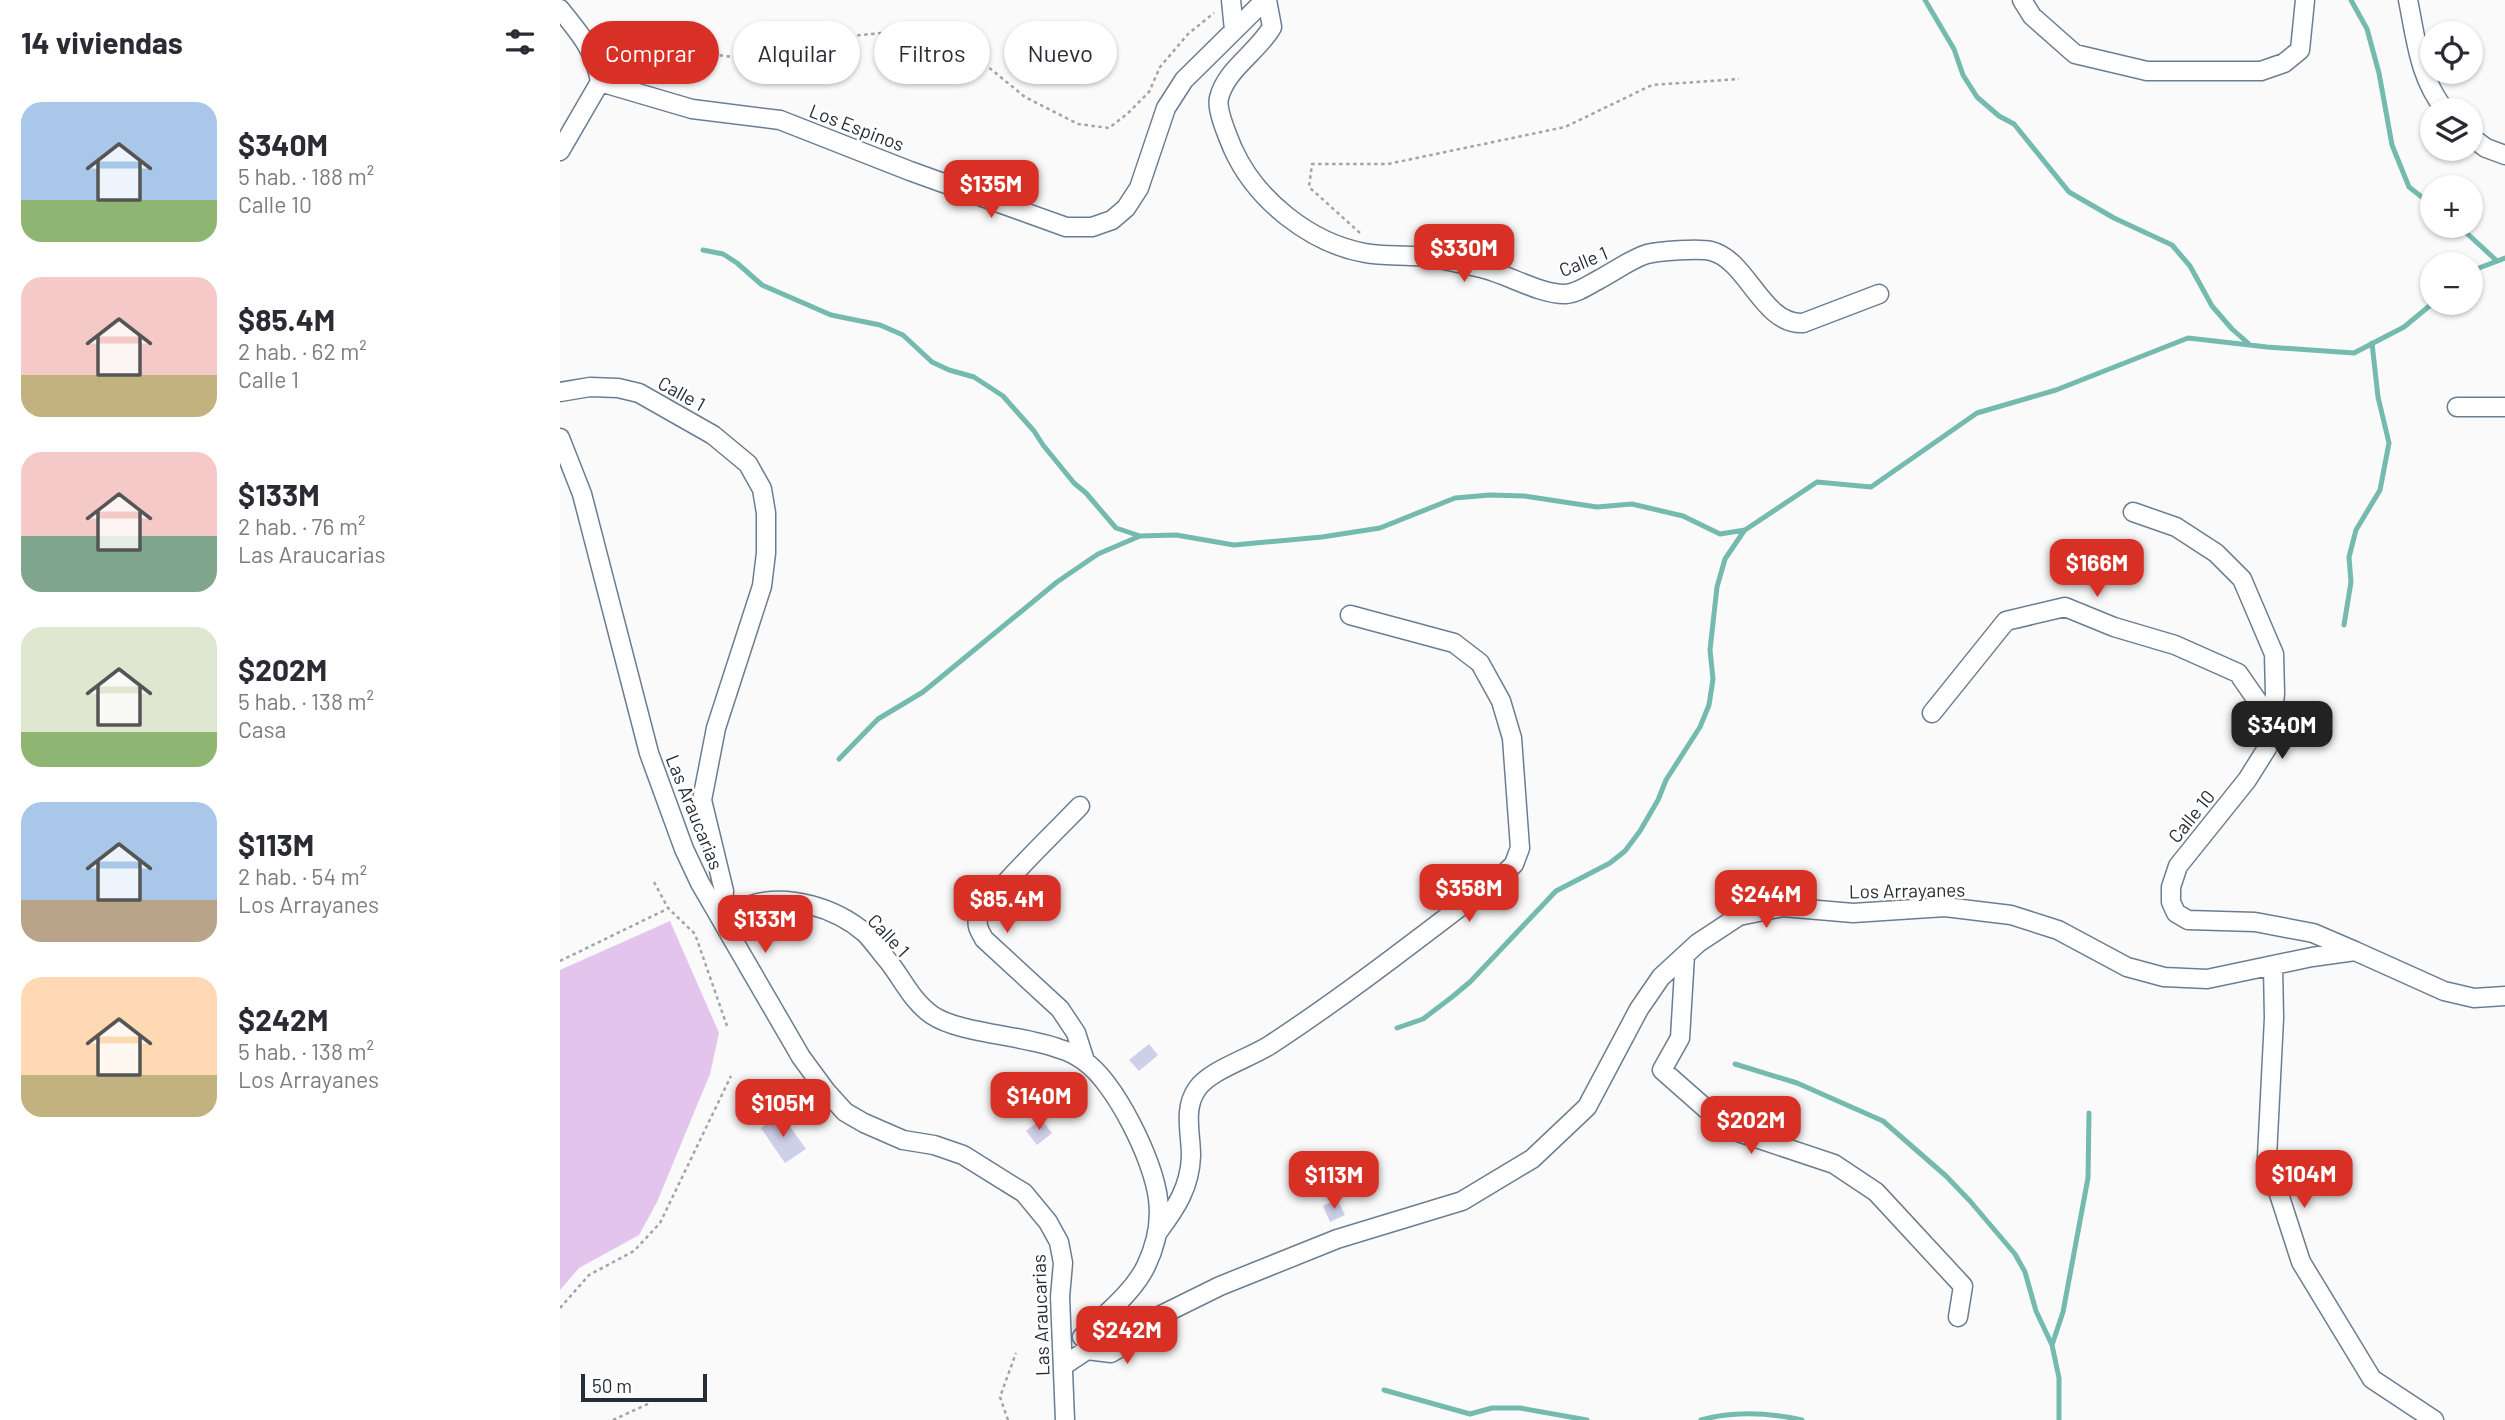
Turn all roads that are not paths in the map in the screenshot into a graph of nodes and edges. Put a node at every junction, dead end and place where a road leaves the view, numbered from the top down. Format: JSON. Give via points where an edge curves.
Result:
{"nodes":[{"id":1,"x":1231,"y":0,"type":"edge"},
{"id":2,"x":1266,"y":0,"type":"edge"},
{"id":3,"x":2022,"y":0,"type":"edge"},
{"id":4,"x":2305,"y":0,"type":"edge"},
{"id":5,"x":2408,"y":0,"type":"edge"},
{"id":6,"x":560,"y":9,"type":"edge"},
{"id":7,"x":1234,"y":30,"type":"junction"},
{"id":8,"x":581,"y":36,"type":"edge"},
{"id":9,"x":599,"y":84,"type":"edge"},
{"id":10,"x":607,"y":84,"type":"edge"},
{"id":11,"x":2436,"y":98,"type":"edge"},
{"id":12,"x":2483,"y":146,"type":"edge"},
{"id":13,"x":560,"y":150,"type":"edge"},
{"id":14,"x":2505,"y":155,"type":"edge"},
{"id":15,"x":1879,"y":294,"type":"dead end"},
{"id":16,"x":560,"y":392,"type":"edge"},
{"id":17,"x":2457,"y":407,"type":"dead end"},
{"id":18,"x":2505,"y":407,"type":"edge"},
{"id":19,"x":560,"y":438,"type":"edge"},
{"id":20,"x":2133,"y":512,"type":"dead end"},
{"id":21,"x":1350,"y":615,"type":"dead end"},
{"id":22,"x":1932,"y":713,"type":"dead end"},
{"id":23,"x":2272,"y":722,"type":"junction"},
{"id":24,"x":1080,"y":806,"type":"dead end"},
{"id":25,"x":722,"y":918,"type":"junction"},
{"id":26,"x":2355,"y":951,"type":"junction"},
{"id":27,"x":1685,"y":955,"type":"junction"},
{"id":28,"x":2273,"y":966,"type":"junction"},
{"id":29,"x":2505,"y":996,"type":"edge"},
{"id":30,"x":1085,"y":1061,"type":"junction"},
{"id":31,"x":1158,"y":1232,"type":"junction"},
{"id":32,"x":1958,"y":1317,"type":"dead end"},
{"id":33,"x":1063,"y":1361,"type":"junction"},
{"id":34,"x":1065,"y":1420,"type":"edge"},
{"id":35,"x":2434,"y":1420,"type":"edge"}],
"edges":[{"from":1,"to":7,"type":"street"},
{"from":2,"to":7,"type":"street","name":"Los Espinos"},
{"from":2,"to":15,"type":"street","name":"Calle 1","via":[[1272,27],[1225,84],[1218,100],[1225,131],[1253,184],[1275,208],[1340,246],[1364,253],[1452,262],[1568,294],[1647,254],[1710,251],[1725,258],[1790,323],[1804,323]]},
{"from":3,"to":4,"type":"street","via":[[2032,16],[2075,54],[2147,71],[2261,71],[2284,63],[2300,50]]},
{"from":5,"to":11,"type":"street","via":[[2422,71]]},
{"from":6,"to":8,"type":"street"},
{"from":7,"to":10,"type":"street","name":"Los Espinos","via":[[1184,80],[1166,108],[1139,188],[1126,208],[1093,227],[1066,227],[780,120],[692,109]]},
{"from":9,"to":13,"type":"street"},
{"from":12,"to":14,"type":"street"},
{"from":16,"to":25,"type":"street","name":"Calle 1","via":[[590,387],[639,393],[713,435],[748,464],[762,489],[766,513],[762,586],[716,728],[702,800],[724,891]]},
{"from":17,"to":18,"type":"street"},
{"from":19,"to":25,"type":"street","name":"Las Araucarias","via":[[582,494],[649,753],[684,849]]},
{"from":20,"to":23,"type":"street","name":"Calle 10","via":[[2176,527],[2216,553],[2242,579],[2274,654]]},
{"from":21,"to":31,"type":"street","via":[[1454,643],[1480,663],[1501,701],[1512,738],[1520,848],[1506,872],[1340,996],[1267,1047],[1198,1086],[1190,1101],[1191,1158],[1182,1200]]},
{"from":22,"to":23,"type":"street","via":[[2006,621],[2065,607],[2175,645],[2238,673]]},
{"from":23,"to":26,"type":"street","name":"Calle 10","via":[[2269,745],[2247,780],[2178,866],[2171,902],[2176,913],[2188,920],[2266,924],[2312,933]]},
{"from":24,"to":30,"type":"street","via":[[990,901],[978,920],[978,929],[1060,1009],[1076,1033]]},
{"from":25,"to":30,"type":"street","name":"Calle 1","via":[[752,904],[785,900],[812,906],[865,934],[913,998],[933,1016],[1061,1049]]},
{"from":25,"to":33,"type":"street","name":"Las Araucarias","via":[[801,1057],[845,1112],[903,1140],[934,1144],[963,1156],[1024,1193],[1048,1222],[1063,1263]]},
{"from":26,"to":28,"type":"street","name":"Los Arrayanes"},
{"from":26,"to":29,"type":"street","via":[[2444,991],[2474,998]]},
{"from":27,"to":28,"type":"street","name":"Los Arrayanes","via":[[1739,916],[1783,907],[1853,913],[1945,907],[2011,915],[2058,930],[2127,967],[2164,978],[2207,979]]},
{"from":27,"to":32,"type":"street","via":[[1680,1038],[1662,1070],[1729,1129],[1834,1164],[1876,1192],[1963,1286]]},
{"from":27,"to":33,"type":"street","name":"Los Arrayanes","via":[[1661,977],[1639,1009],[1587,1108],[1532,1159],[1462,1201],[1337,1239],[1220,1286],[1143,1324],[1102,1332],[1087,1350]]},
{"from":28,"to":35,"type":"street","via":[[2267,1157],[2301,1262],[2372,1379]]},
{"from":30,"to":31,"type":"street","name":"Calle 1","via":[[1109,1087],[1150,1165],[1158,1199]]},
{"from":31,"to":33,"type":"street","name":"Calle 1","via":[[1145,1267]]},
{"from":33,"to":34,"type":"street","name":"Las Araucarias"}]}
